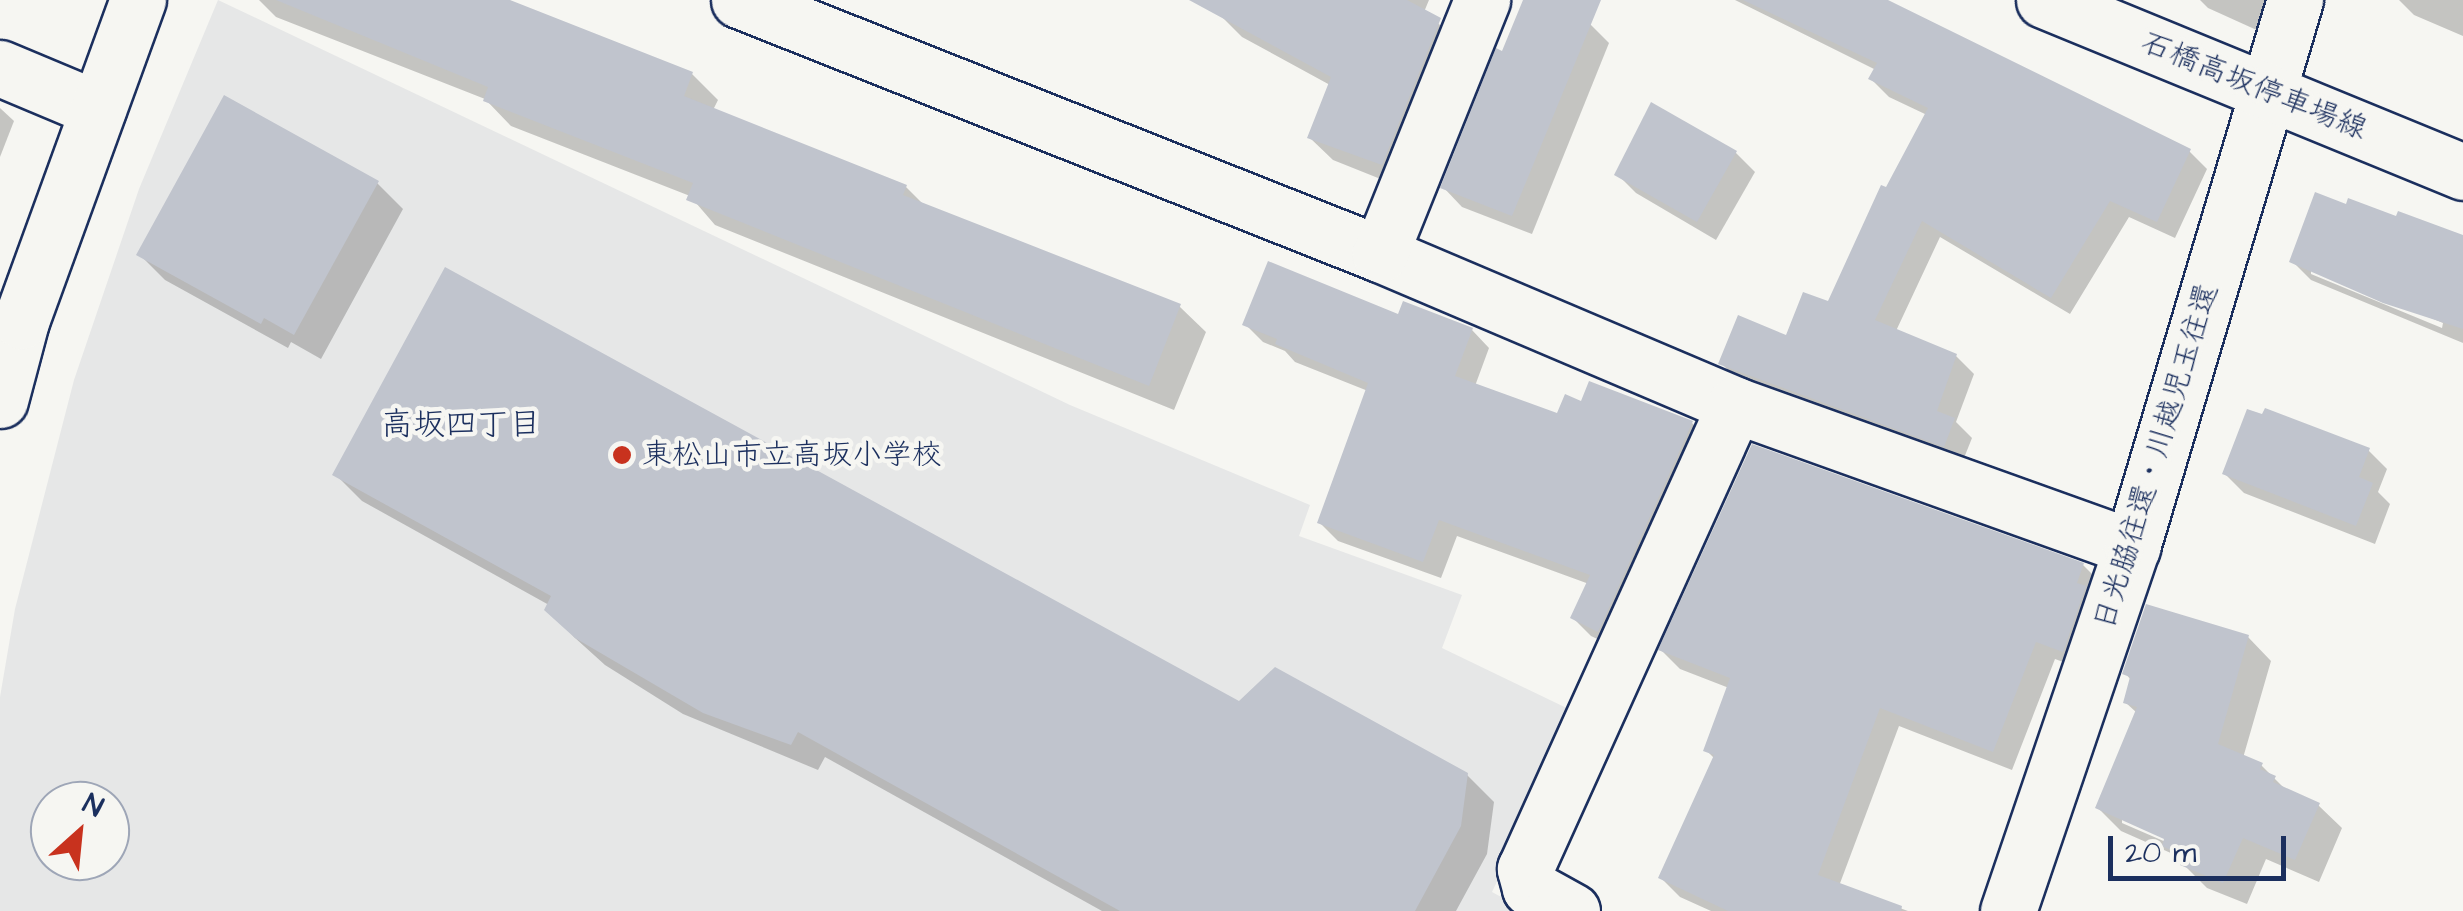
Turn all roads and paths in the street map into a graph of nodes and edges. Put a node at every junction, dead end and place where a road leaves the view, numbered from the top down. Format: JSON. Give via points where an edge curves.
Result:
{"nodes":[{"id":1,"x":138,"y":0,"type":"edge"},
{"id":2,"x":740,"y":0,"type":"edge"},
{"id":3,"x":1482,"y":0,"type":"edge"},
{"id":4,"x":2044,"y":0,"type":"edge"},
{"id":5,"x":2295,"y":0,"type":"edge"},
{"id":6,"x":0,"y":68,"type":"edge"},
{"id":7,"x":2265,"y":91,"type":"junction"},
{"id":8,"x":98,"y":108,"type":"junction"},
{"id":9,"x":2463,"y":172,"type":"edge"},
{"id":10,"x":1380,"y":254,"type":"junction"},
{"id":11,"x":0,"y":400,"type":"edge"},
{"id":12,"x":1734,"y":404,"type":"junction"},
{"id":13,"x":2132,"y":548,"type":"junction"},
{"id":14,"x":1572,"y":911,"type":"edge"},
{"id":15,"x":2008,"y":911,"type":"edge"}],
"edges":[{"from":1,"to":8,"type":"street"},
{"from":2,"to":10,"type":"street"},
{"from":3,"to":10,"type":"street"},
{"from":4,"to":7,"type":"street","name":"石橋高坂停車場線"},
{"from":5,"to":7,"type":"street","name":"日光脇往還・川越児玉往還"},
{"from":6,"to":8,"type":"street"},
{"from":7,"to":9,"type":"street","name":"石橋高坂停車場線"},
{"from":7,"to":13,"type":"street","name":"日光脇往還・川越児玉往還"},
{"from":8,"to":11,"type":"street","via":[[21,321]]},
{"from":10,"to":12,"type":"street"},
{"from":12,"to":13,"type":"street"},
{"from":12,"to":14,"type":"street","via":[[1525,869],[1530,888]]},
{"from":13,"to":15,"type":"street","name":"日光脇往還・川越児玉往還"}]}
